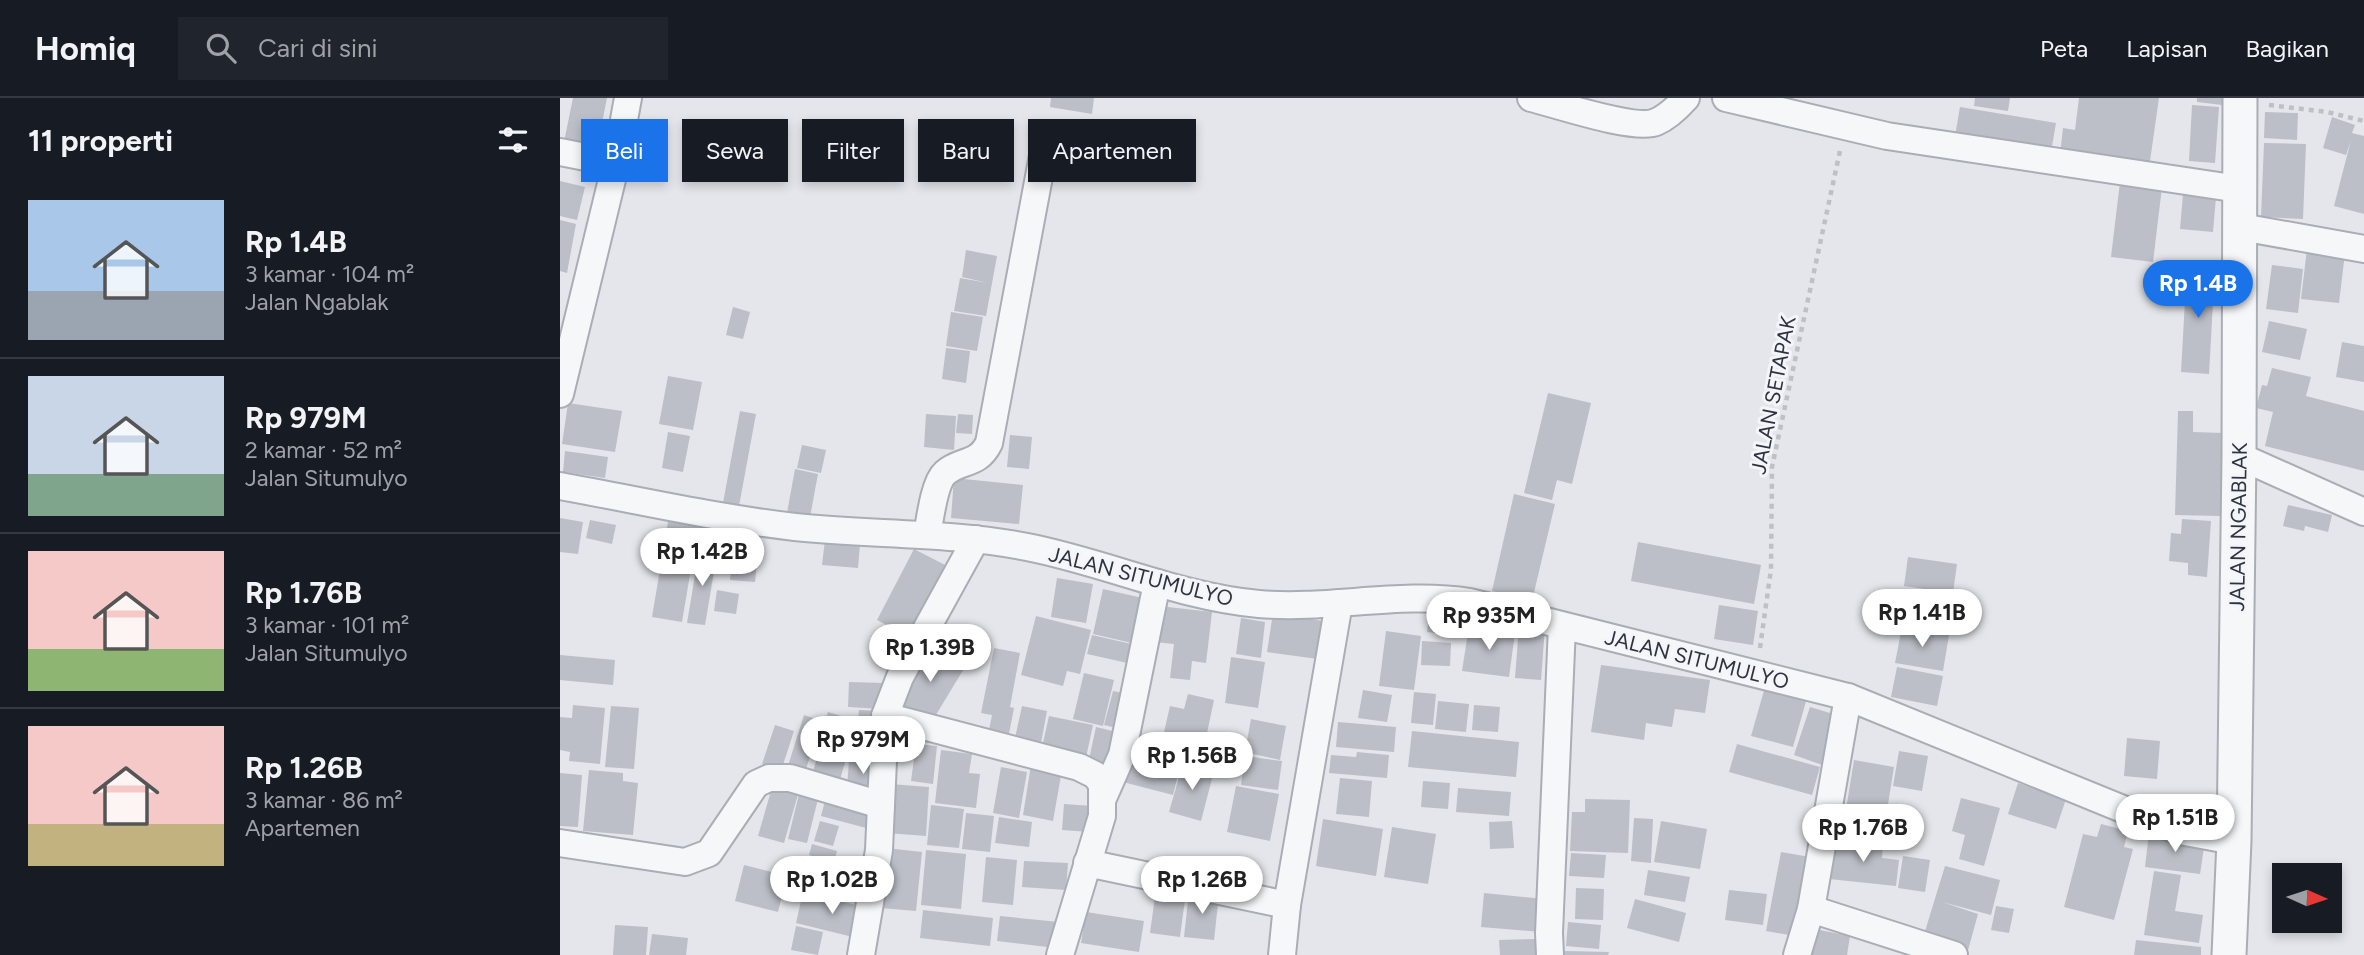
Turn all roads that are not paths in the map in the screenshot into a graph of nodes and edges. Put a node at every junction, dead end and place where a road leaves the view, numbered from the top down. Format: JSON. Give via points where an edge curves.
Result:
{"nodes":[{"id":1,"x":628,"y":98,"type":"edge"},
{"id":2,"x":1531,"y":98,"type":"edge"},
{"id":3,"x":1686,"y":98,"type":"edge"},
{"id":4,"x":1726,"y":98,"type":"edge"},
{"id":5,"x":2240,"y":100,"type":"edge"},
{"id":6,"x":624,"y":119,"type":"edge"},
{"id":7,"x":560,"y":152,"type":"edge"},
{"id":8,"x":581,"y":156,"type":"edge"},
{"id":9,"x":611,"y":182,"type":"edge"},
{"id":10,"x":1038,"y":182,"type":"edge"},
{"id":11,"x":2239,"y":189,"type":"junction"},
{"id":12,"x":2241,"y":227,"type":"junction"},
{"id":13,"x":2364,"y":249,"type":"edge"},
{"id":14,"x":560,"y":394,"type":"edge"},
{"id":15,"x":2239,"y":457,"type":"junction"},
{"id":16,"x":560,"y":486,"type":"edge"},
{"id":17,"x":2364,"y":512,"type":"edge"},
{"id":18,"x":927,"y":535,"type":"junction"},
{"id":19,"x":976,"y":539,"type":"junction"},
{"id":20,"x":1157,"y":583,"type":"junction"},
{"id":21,"x":1339,"y":603,"type":"junction"},
{"id":22,"x":1562,"y":626,"type":"junction"},
{"id":23,"x":1848,"y":697,"type":"junction"},
{"id":24,"x":885,"y":716,"type":"junction"},
{"id":25,"x":1103,"y":798,"type":"junction"},
{"id":26,"x":881,"y":805,"type":"junction"},
{"id":27,"x":2234,"y":841,"type":"junction"},
{"id":28,"x":560,"y":843,"type":"edge"},
{"id":29,"x":1087,"y":863,"type":"junction"},
{"id":30,"x":1287,"y":905,"type":"junction"},
{"id":31,"x":1811,"y":909,"type":"junction"},
{"id":32,"x":861,"y":955,"type":"edge"},
{"id":33,"x":1060,"y":955,"type":"edge"},
{"id":34,"x":1282,"y":955,"type":"edge"},
{"id":35,"x":1550,"y":955,"type":"edge"},
{"id":36,"x":1797,"y":955,"type":"edge"},
{"id":37,"x":1954,"y":955,"type":"edge"},
{"id":38,"x":2229,"y":955,"type":"edge"}],
"edges":[{"from":1,"to":6,"type":"street"},
{"from":2,"to":3,"type":"street","via":[[1628,123],[1653,123]]},
{"from":4,"to":11,"type":"street","via":[[1887,136]]},
{"from":5,"to":11,"type":"street","name":"JALAN NGABLAK"},
{"from":7,"to":8,"type":"street"},
{"from":9,"to":14,"type":"street"},
{"from":10,"to":18,"type":"street","via":[[989,443],[979,457],[945,473],[939,481]]},
{"from":11,"to":12,"type":"street","name":"JALAN NGABLAK"},
{"from":12,"to":13,"type":"street"},
{"from":12,"to":15,"type":"street","name":"JALAN NGABLAK"},
{"from":15,"to":17,"type":"street"},
{"from":15,"to":27,"type":"street","name":"JALAN NGABLAK"},
{"from":16,"to":18,"type":"street","name":"JALAN SITUMULYO","via":[[760,523]]},
{"from":18,"to":19,"type":"street","name":"JALAN SITUMULYO"},
{"from":19,"to":20,"type":"street","name":"JALAN SITUMULYO","via":[[1054,553]]},
{"from":19,"to":24,"type":"street","via":[[900,677]]},
{"from":20,"to":21,"type":"street","name":"JALAN SITUMULYO","via":[[1258,604]]},
{"from":20,"to":25,"type":"street","via":[[1122,755]]},
{"from":21,"to":22,"type":"street","name":"JALAN SITUMULYO","via":[[1448,599]]},
{"from":21,"to":30,"type":"street"},
{"from":22,"to":23,"type":"street","name":"JALAN SITUMULYO"},
{"from":22,"to":35,"type":"street"},
{"from":23,"to":27,"type":"street","name":"JALAN SITUMULYO","via":[[2157,823]]},
{"from":23,"to":31,"type":"street"},
{"from":24,"to":25,"type":"street","via":[[1079,767],[1102,783]]},
{"from":24,"to":26,"type":"street"},
{"from":25,"to":29,"type":"street"},
{"from":26,"to":28,"type":"street","via":[[790,778],[769,778],[757,784],[709,853],[700,858],[685,862]]},
{"from":26,"to":32,"type":"street","via":[[876,869]]},
{"from":27,"to":38,"type":"street","name":"JALAN NGABLAK"},
{"from":29,"to":30,"type":"street"},
{"from":29,"to":33,"type":"street"},
{"from":30,"to":34,"type":"street"},
{"from":31,"to":36,"type":"street"},
{"from":31,"to":37,"type":"street"}]}
